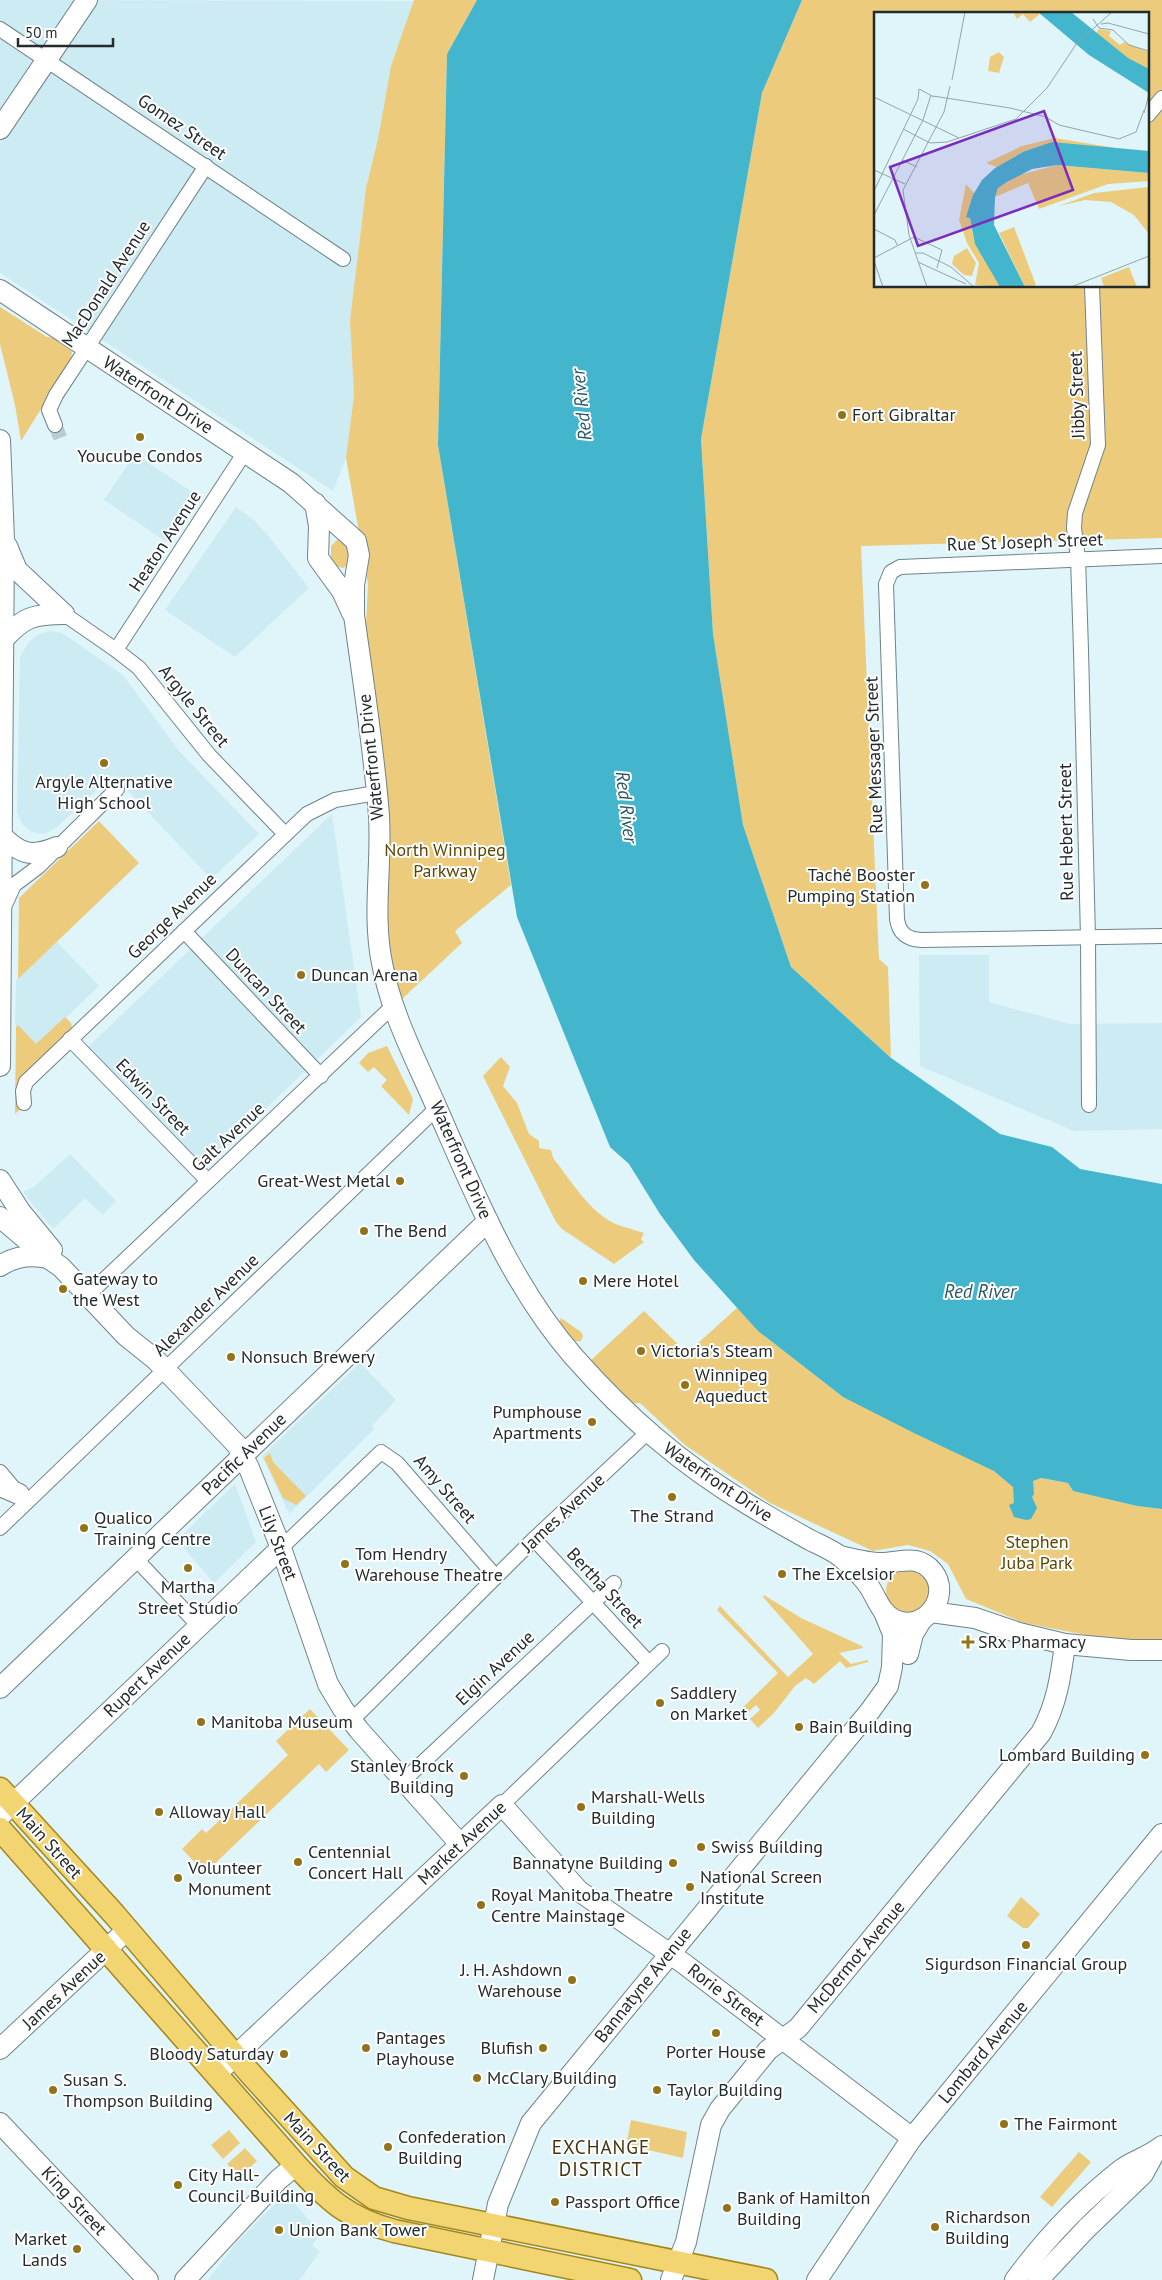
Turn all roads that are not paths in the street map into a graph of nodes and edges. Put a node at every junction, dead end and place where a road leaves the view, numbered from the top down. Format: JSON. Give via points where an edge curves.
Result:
{"nodes":[{"id":1,"x":87,"y":0,"type":"edge"},
{"id":2,"x":0,"y":29,"type":"edge"},
{"id":3,"x":46,"y":59,"type":"junction"},
{"id":4,"x":1162,"y":98,"type":"edge"},
{"id":5,"x":1150,"y":113,"type":"edge"},
{"id":6,"x":0,"y":129,"type":"edge"},
{"id":7,"x":206,"y":166,"type":"junction"},
{"id":8,"x":343,"y":259,"type":"dead end"},
{"id":9,"x":1092,"y":288,"type":"edge"},
{"id":10,"x":0,"y":290,"type":"edge"},
{"id":11,"x":87,"y":348,"type":"junction"},
{"id":12,"x":55,"y":425,"type":"tunnel mouth"},
{"id":13,"x":0,"y":440,"type":"edge"},
{"id":14,"x":245,"y":452,"type":"junction"},
{"id":15,"x":315,"y":503,"type":"junction"},
{"id":16,"x":350,"y":535,"type":"junction"},
{"id":17,"x":4,"y":540,"type":"junction"},
{"id":18,"x":318,"y":546,"type":"junction"},
{"id":19,"x":1162,"y":556,"type":"edge"},
{"id":20,"x":359,"y":558,"type":"junction"},
{"id":21,"x":1078,"y":558,"type":"junction"},
{"id":22,"x":326,"y":570,"type":"junction"},
{"id":23,"x":891,"y":572,"type":"joint"},
{"id":24,"x":64,"y":614,"type":"junction"},
{"id":25,"x":354,"y":615,"type":"junction"},
{"id":26,"x":3,"y":640,"type":"junction"},
{"id":27,"x":116,"y":650,"type":"junction"},
{"id":28,"x":117,"y":789,"type":"dead end"},
{"id":29,"x":376,"y":793,"type":"junction"},
{"id":30,"x":285,"y":834,"type":"junction"},
{"id":31,"x":1,"y":835,"type":"edge"},
{"id":32,"x":56,"y":847,"type":"junction"},
{"id":33,"x":2,"y":910,"type":"junction"},
{"id":34,"x":184,"y":931,"type":"junction"},
{"id":35,"x":1162,"y":936,"type":"edge"},
{"id":36,"x":1088,"y":938,"type":"junction"},
{"id":37,"x":392,"y":1006,"type":"junction"},
{"id":38,"x":70,"y":1039,"type":"junction"},
{"id":39,"x":0,"y":1066,"type":"edge"},
{"id":40,"x":321,"y":1076,"type":"junction"},
{"id":41,"x":24,"y":1103,"type":"dead end"},
{"id":42,"x":1089,"y":1105,"type":"dead end"},
{"id":43,"x":438,"y":1108,"type":"junction"},
{"id":44,"x":0,"y":1180,"type":"edge"},
{"id":45,"x":208,"y":1181,"type":"junction"},
{"id":46,"x":0,"y":1217,"type":"edge"},
{"id":47,"x":488,"y":1222,"type":"junction"},
{"id":48,"x":54,"y":1263,"type":"junction"},
{"id":49,"x":0,"y":1266,"type":"edge"},
{"id":50,"x":88,"y":1295,"type":"junction"},
{"id":51,"x":165,"y":1369,"type":"junction"},
{"id":52,"x":647,"y":1433,"type":"junction"},
{"id":53,"x":381,"y":1452,"type":"joint"},
{"id":54,"x":243,"y":1455,"type":"junction"},
{"id":55,"x":0,"y":1472,"type":"edge"},
{"id":56,"x":0,"y":1486,"type":"edge"},
{"id":57,"x":22,"y":1498,"type":"junction"},
{"id":58,"x":0,"y":1528,"type":"edge"},
{"id":59,"x":534,"y":1539,"type":"junction"},
{"id":60,"x":281,"y":1548,"type":"junction"},
{"id":61,"x":840,"y":1556,"type":"junction"},
{"id":62,"x":135,"y":1558,"type":"junction"},
{"id":63,"x":896,"y":1562,"type":"junction"},
{"id":64,"x":496,"y":1576,"type":"junction"},
{"id":65,"x":614,"y":1582,"type":"dead end"},
{"id":66,"x":939,"y":1589,"type":"junction"},
{"id":67,"x":593,"y":1602,"type":"junction"},
{"id":68,"x":881,"y":1607,"type":"junction"},
{"id":69,"x":927,"y":1616,"type":"junction"},
{"id":70,"x":975,"y":1618,"type":"junction"},
{"id":71,"x":199,"y":1626,"type":"junction"},
{"id":72,"x":1065,"y":1644,"type":"junction"},
{"id":73,"x":1162,"y":1650,"type":"edge"},
{"id":74,"x":662,"y":1651,"type":"dead end"},
{"id":75,"x":908,"y":1654,"type":"dead end"},
{"id":76,"x":649,"y":1663,"type":"junction"},
{"id":77,"x":0,"y":1688,"type":"edge"},
{"id":78,"x":352,"y":1720,"type":"junction"},
{"id":79,"x":403,"y":1781,"type":"junction"},
{"id":80,"x":4,"y":1803,"type":"edge"},
{"id":81,"x":502,"y":1805,"type":"junction"},
{"id":82,"x":0,"y":1829,"type":"edge"},
{"id":83,"x":1159,"y":1843,"type":"edge"},
{"id":84,"x":460,"y":1844,"type":"junction"},
{"id":85,"x":127,"y":1930,"type":"junction"},
{"id":86,"x":107,"y":1950,"type":"junction"},
{"id":87,"x":669,"y":1953,"type":"junction"},
{"id":88,"x":783,"y":2039,"type":"junction"},
{"id":89,"x":0,"y":2049,"type":"edge"},
{"id":90,"x":235,"y":2055,"type":"junction"},
{"id":91,"x":216,"y":2074,"type":"junction"},
{"id":92,"x":0,"y":2123,"type":"edge"},
{"id":93,"x":912,"y":2138,"type":"junction"},
{"id":94,"x":1159,"y":2149,"type":"edge"},
{"id":95,"x":296,"y":2165,"type":"junction"},
{"id":96,"x":494,"y":2226,"type":"junction"},
{"id":97,"x":489,"y":2251,"type":"junction"},
{"id":98,"x":674,"y":2271,"type":"edge"},
{"id":99,"x":148,"y":2280,"type":"edge"},
{"id":100,"x":185,"y":2280,"type":"edge"},
{"id":101,"x":483,"y":2280,"type":"edge"},
{"id":102,"x":630,"y":2280,"type":"edge"},
{"id":103,"x":766,"y":2280,"type":"edge"},
{"id":104,"x":817,"y":2280,"type":"edge"},
{"id":105,"x":1015,"y":2280,"type":"edge"},
{"id":106,"x":1038,"y":2280,"type":"edge"}],
"edges":[{"from":1,"to":3,"type":"street"},
{"from":2,"to":3,"type":"street","name":"Gomez Street"},
{"from":3,"to":6,"type":"street"},
{"from":3,"to":7,"type":"street","name":"Gomez Street"},
{"from":4,"to":5,"type":"street"},
{"from":7,"to":8,"type":"street","name":"Gomez Street"},
{"from":7,"to":11,"type":"street","name":"MacDonald Avenue"},
{"from":9,"to":21,"type":"street","name":"Jibby Street","via":[[1098,445],[1075,514]]},
{"from":10,"to":11,"type":"street","name":"Waterfront Drive"},
{"from":11,"to":12,"type":"street","name":"MacDonald Avenue","via":[[49,410]]},
{"from":11,"to":14,"type":"street","name":"Waterfront Drive"},
{"from":13,"to":17,"type":"street"},
{"from":14,"to":15,"type":"street","name":"Waterfront Drive"},
{"from":14,"to":27,"type":"street","name":"Heaton Avenue"},
{"from":15,"to":16,"type":"street","name":"Waterfront Drive"},
{"from":15,"to":18,"type":"street","name":"Waterfront Drive"},
{"from":16,"to":18,"type":"street","via":[[332,533],[325,536]]},
{"from":16,"to":20,"type":"street","name":"Waterfront Drive","via":[[358,544]]},
{"from":17,"to":24,"type":"street","via":[[16,570]]},
{"from":17,"to":26,"type":"street"},
{"from":18,"to":22,"type":"street","name":"Waterfront Drive","via":[[318,558]]},
{"from":19,"to":21,"type":"street","name":"Rue St Joseph Street"},
{"from":20,"to":22,"type":"street","via":[[345,573],[335,574]]},
{"from":20,"to":25,"type":"street","name":"Waterfront Drive","via":[[354,585]]},
{"from":21,"to":23,"type":"street","name":"Rue St Joseph Street","via":[[900,567]]},
{"from":21,"to":36,"type":"street","name":"Rue Hebert Street"},
{"from":22,"to":25,"type":"street","name":"Waterfront Drive"},
{"from":23,"to":36,"type":"street","name":"Rue Messager Street","via":[[886,584],[897,919],[900,929],[905,936],[921,940]]},
{"from":24,"to":26,"type":"street","via":[[33,616]]},
{"from":24,"to":27,"type":"street","name":"Argyle Street"},
{"from":25,"to":29,"type":"street","name":"Waterfront Drive"},
{"from":26,"to":31,"type":"street"},
{"from":27,"to":30,"type":"street","name":"Argyle Street","via":[[139,668],[209,756]]},
{"from":28,"to":32,"type":"street"},
{"from":29,"to":30,"type":"street","name":"George Avenue","via":[[348,796],[326,803],[307,814]]},
{"from":29,"to":37,"type":"street","name":"Waterfront Drive","via":[[378,934]]},
{"from":30,"to":34,"type":"street","name":"George Avenue"},
{"from":31,"to":32,"type":"street","via":[[16,849],[27,853],[45,852]]},
{"from":31,"to":33,"type":"street"},
{"from":32,"to":33,"type":"street","via":[[38,867],[14,885]]},
{"from":33,"to":39,"type":"street"},
{"from":34,"to":38,"type":"street","name":"George Avenue"},
{"from":34,"to":40,"type":"street","name":"Duncan Street"},
{"from":35,"to":36,"type":"street"},
{"from":36,"to":42,"type":"street","name":"Rue Hebert Street"},
{"from":37,"to":40,"type":"street","name":"Galt Avenue"},
{"from":37,"to":43,"type":"street","name":"Waterfront Drive"},
{"from":38,"to":41,"type":"street","name":"George Avenue","via":[[26,1082]]},
{"from":38,"to":45,"type":"street","name":"Edwin Street"},
{"from":40,"to":45,"type":"street","name":"Galt Avenue"},
{"from":43,"to":47,"type":"street","name":"Waterfront Drive"},
{"from":43,"to":51,"type":"street","name":"Alexander Avenue"},
{"from":44,"to":48,"type":"street","name":"Lily Street","via":[[20,1211],[54,1252]]},
{"from":45,"to":50,"type":"street","name":"Galt Avenue"},
{"from":46,"to":48,"type":"street","name":"Lily Street"},
{"from":47,"to":52,"type":"street","name":"Waterfront Drive","via":[[561,1342]]},
{"from":47,"to":54,"type":"street","name":"Pacific Avenue"},
{"from":48,"to":49,"type":"street","via":[[25,1256]]},
{"from":48,"to":50,"type":"street","name":"Lily Street"},
{"from":50,"to":51,"type":"street","name":"Lily Street","via":[[126,1336]]},
{"from":51,"to":54,"type":"street","name":"Lily Street","via":[[237,1444]]},
{"from":51,"to":57,"type":"street","name":"Alexander Avenue"},
{"from":52,"to":59,"type":"street","name":"James Avenue"},
{"from":52,"to":61,"type":"street","name":"Waterfront Drive","via":[[717,1485]]},
{"from":53,"to":60,"type":"street","name":"Rupert Avenue"},
{"from":53,"to":64,"type":"street","name":"Amy Street","via":[[397,1463]]},
{"from":54,"to":60,"type":"street","name":"Lily Street"},
{"from":54,"to":62,"type":"street","name":"Pacific Avenue"},
{"from":55,"to":57,"type":"street"},
{"from":56,"to":57,"type":"street"},
{"from":57,"to":58,"type":"street","name":"Alexander Avenue"},
{"from":59,"to":64,"type":"street","name":"James Avenue"},
{"from":59,"to":67,"type":"street","name":"Bertha Street"},
{"from":60,"to":71,"type":"street","name":"Rupert Avenue"},
{"from":60,"to":78,"type":"street","name":"Lily Street","via":[[328,1684]]},
{"from":61,"to":63,"type":"street","name":"Waterfront Drive","via":[[878,1564]]},
{"from":61,"to":68,"type":"street","name":"Waterfront Drive","via":[[868,1584]]},
{"from":62,"to":71,"type":"street"},
{"from":62,"to":77,"type":"street","name":"Pacific Avenue"},
{"from":63,"to":66,"type":"street","name":"Waterfront Drive","via":[[912,1560],[925,1564],[936,1576]]},
{"from":63,"to":68,"type":"street","via":[[885,1569],[878,1581],[876,1590]]},
{"from":64,"to":78,"type":"street","name":"James Avenue"},
{"from":65,"to":67,"type":"street","name":"Elgin Avenue"},
{"from":66,"to":69,"type":"street","via":[[937,1603]]},
{"from":66,"to":70,"type":"street","name":"Waterfront Drive"},
{"from":67,"to":76,"type":"street","name":"Bertha Street"},
{"from":67,"to":79,"type":"street","name":"Elgin Avenue"},
{"from":68,"to":69,"type":"street","name":"Waterfront Drive","via":[[900,1622],[909,1623]]},
{"from":68,"to":87,"type":"street","name":"Bannatyne Avenue","via":[[894,1634],[888,1686]]},
{"from":69,"to":70,"type":"street","name":"Waterfront Drive"},
{"from":69,"to":75,"type":"street","via":[[913,1634]]},
{"from":70,"to":72,"type":"street","name":"Waterfront Drive"},
{"from":71,"to":80,"type":"street","name":"Rupert Avenue"},
{"from":72,"to":73,"type":"street","name":"Waterfront Drive"},
{"from":72,"to":88,"type":"street","name":"McDermot Avenue","via":[[1058,1691],[1041,1732],[798,2028]]},
{"from":74,"to":76,"type":"street","name":"Market Avenue"},
{"from":76,"to":81,"type":"street","name":"Market Avenue"},
{"from":78,"to":79,"type":"street","name":"Lily Street"},
{"from":79,"to":84,"type":"street","name":"Lily Street"},
{"from":80,"to":85,"type":"main road","name":"Main Street"},
{"from":81,"to":84,"type":"street","name":"Market Avenue"},
{"from":81,"to":87,"type":"street","name":"Rorie Street","via":[[579,1891]]},
{"from":82,"to":86,"type":"main road","name":"Main Street"},
{"from":83,"to":93,"type":"street","name":"Lombard Avenue"},
{"from":84,"to":90,"type":"street","name":"Market Avenue"},
{"from":85,"to":86,"type":"street","name":"James Avenue"},
{"from":85,"to":90,"type":"main road","name":"Main Street"},
{"from":86,"to":89,"type":"street","name":"James Avenue"},
{"from":86,"to":91,"type":"main road","name":"Main Street"},
{"from":87,"to":88,"type":"street","name":"Rorie Street"},
{"from":87,"to":96,"type":"street","name":"Bannatyne Avenue","via":[[531,2123],[498,2204]]},
{"from":88,"to":93,"type":"street","name":"Rorie Street"},
{"from":88,"to":98,"type":"street","name":"McDermot Avenue","via":[[768,2050],[720,2109],[711,2125],[686,2242]]},
{"from":90,"to":91,"type":"street","name":"Market Avenue"},
{"from":90,"to":96,"type":"main road","name":"Main Street","via":[[344,2178],[364,2193],[408,2208]]},
{"from":91,"to":95,"type":"main road","name":"Main Street"},
{"from":92,"to":99,"type":"street","name":"King Street"},
{"from":93,"to":104,"type":"street","name":"Lombard Avenue"},
{"from":94,"to":105,"type":"street","via":[[1131,2163],[1088,2196],[1055,2230]]},
{"from":94,"to":106,"type":"street","via":[[1143,2174],[1079,2235]]},
{"from":95,"to":97,"type":"main road","name":"Main Street","via":[[330,2201],[357,2219],[394,2231]]},
{"from":95,"to":100,"type":"street","via":[[278,2180]]},
{"from":96,"to":97,"type":"street","name":"Bannatyne Avenue"},
{"from":96,"to":98,"type":"main road","name":"Main Street"},
{"from":97,"to":101,"type":"street","name":"Bannatyne Avenue"},
{"from":97,"to":102,"type":"main road","name":"Main Street"},
{"from":98,"to":103,"type":"main road","name":"Main Street"}]}
